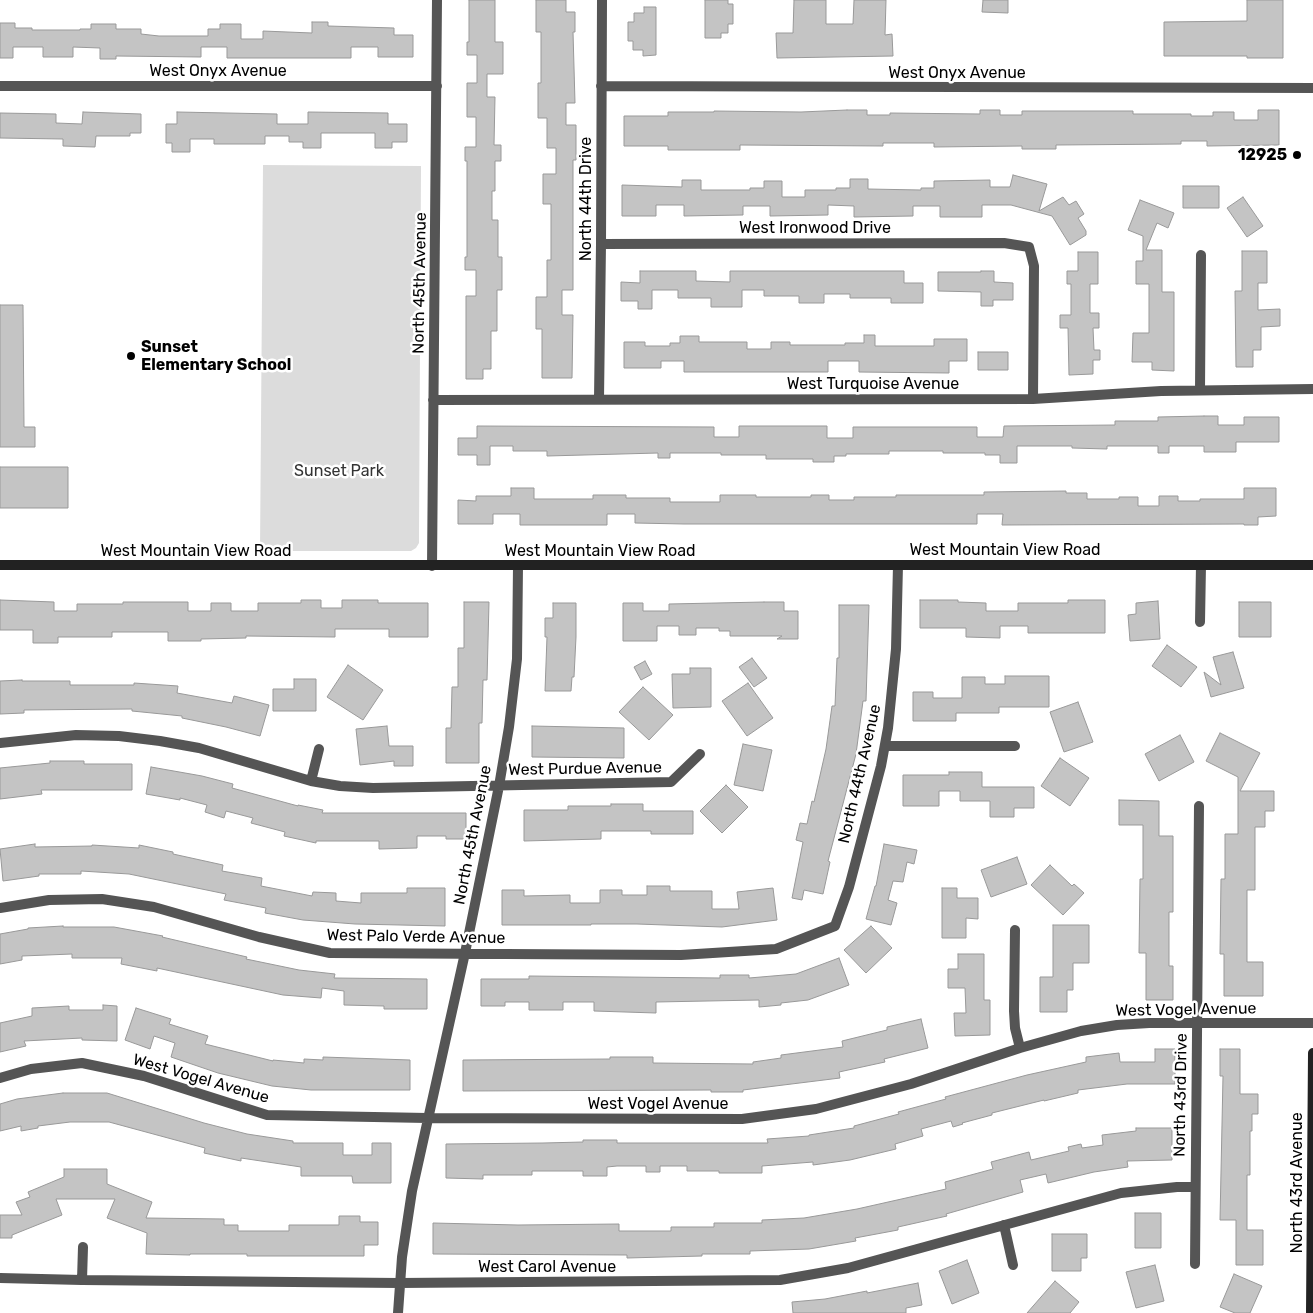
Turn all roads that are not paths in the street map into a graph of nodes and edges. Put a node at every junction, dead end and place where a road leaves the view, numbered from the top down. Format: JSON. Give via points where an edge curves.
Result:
{"nodes":[{"id":1,"x":438,"y":0,"type":"edge"},
{"id":2,"x":602,"y":0,"type":"edge"},
{"id":3,"x":0,"y":86,"type":"edge"},
{"id":4,"x":436,"y":86,"type":"junction"},
{"id":5,"x":602,"y":86,"type":"junction"},
{"id":6,"x":1313,"y":88,"type":"edge"},
{"id":7,"x":602,"y":244,"type":"junction"},
{"id":8,"x":1201,"y":255,"type":"dead end"},
{"id":9,"x":1313,"y":389,"type":"edge"},
{"id":10,"x":1200,"y":390,"type":"junction"},
{"id":11,"x":599,"y":399,"type":"junction"},
{"id":12,"x":1033,"y":399,"type":"junction"},
{"id":13,"x":433,"y":400,"type":"junction"},
{"id":14,"x":0,"y":565,"type":"edge"},
{"id":15,"x":898,"y":565,"type":"junction"},
{"id":16,"x":1201,"y":565,"type":"junction"},
{"id":17,"x":1313,"y":565,"type":"edge"},
{"id":18,"x":432,"y":566,"type":"junction"},
{"id":19,"x":518,"y":566,"type":"junction"},
{"id":20,"x":1200,"y":622,"type":"dead end"},
{"id":21,"x":0,"y":743,"type":"edge"},
{"id":22,"x":885,"y":746,"type":"junction"},
{"id":23,"x":1016,"y":746,"type":"dead end"},
{"id":24,"x":318,"y":749,"type":"dead end"},
{"id":25,"x":700,"y":754,"type":"dead end"},
{"id":26,"x":311,"y":781,"type":"junction"},
{"id":27,"x":499,"y":786,"type":"junction"},
{"id":28,"x":1198,"y":806,"type":"dead end"},
{"id":29,"x":0,"y":908,"type":"edge"},
{"id":30,"x":835,"y":926,"type":"joint"},
{"id":31,"x":1016,"y":930,"type":"dead end"},
{"id":32,"x":465,"y":953,"type":"junction"},
{"id":33,"x":1197,"y":1022,"type":"junction"},
{"id":34,"x":1313,"y":1023,"type":"edge"},
{"id":35,"x":1020,"y":1048,"type":"junction"},
{"id":36,"x":1313,"y":1053,"type":"edge"},
{"id":37,"x":0,"y":1078,"type":"edge"},
{"id":38,"x":427,"y":1118,"type":"junction"},
{"id":39,"x":1195,"y":1187,"type":"junction"},
{"id":40,"x":1313,"y":1200,"type":"edge"},
{"id":41,"x":1004,"y":1225,"type":"junction"},
{"id":42,"x":83,"y":1247,"type":"dead end"},
{"id":43,"x":1195,"y":1264,"type":"dead end"},
{"id":44,"x":1013,"y":1265,"type":"dead end"},
{"id":45,"x":0,"y":1278,"type":"edge"},
{"id":46,"x":82,"y":1280,"type":"junction"},
{"id":47,"x":399,"y":1283,"type":"junction"},
{"id":48,"x":398,"y":1313,"type":"edge"},
{"id":49,"x":1311,"y":1313,"type":"edge"}],
"edges":[{"from":1,"to":4,"type":"street","name":"North 45th Avenue"},
{"from":2,"to":5,"type":"street","name":"North 44th Drive"},
{"from":3,"to":4,"type":"street","name":"West Onyx Avenue"},
{"from":4,"to":13,"type":"street","name":"North 45th Avenue"},
{"from":5,"to":6,"type":"street","name":"West Onyx Avenue"},
{"from":5,"to":7,"type":"street","name":"North 44th Drive"},
{"from":7,"to":11,"type":"street","name":"North 44th Drive"},
{"from":7,"to":12,"type":"street","name":"West Ironwood Drive","via":[[1004,243],[1029,247],[1034,266]]},
{"from":8,"to":10,"type":"street"},
{"from":9,"to":10,"type":"street","name":"West Turquoise Avenue"},
{"from":10,"to":12,"type":"street","name":"West Turquoise Avenue"},
{"from":11,"to":12,"type":"street","name":"West Turquoise Avenue"},
{"from":11,"to":13,"type":"street","name":"West Turquoise Avenue"},
{"from":13,"to":18,"type":"street","name":"North 45th Avenue"},
{"from":14,"to":18,"type":"street","name":"West Mountain View Road"},
{"from":15,"to":16,"type":"street","name":"West Mountain View Road"},
{"from":15,"to":19,"type":"street","name":"West Mountain View Road"},
{"from":15,"to":22,"type":"street","name":"North 44th Avenue","via":[[896,657]]},
{"from":16,"to":17,"type":"street","name":"West Mountain View Road"},
{"from":16,"to":20,"type":"street"},
{"from":18,"to":19,"type":"street","name":"West Mountain View Road"},
{"from":19,"to":27,"type":"street","name":"North 45th Avenue","via":[[515,679]]},
{"from":21,"to":26,"type":"street","name":"West Purdue Avenue","via":[[76,735],[152,740],[199,748]]},
{"from":22,"to":23,"type":"street"},
{"from":22,"to":30,"type":"street","name":"North 44th Avenue","via":[[849,887]]},
{"from":24,"to":26,"type":"street"},
{"from":25,"to":27,"type":"street","name":"West Purdue Avenue","via":[[671,782]]},
{"from":26,"to":27,"type":"street","name":"West Purdue Avenue","via":[[373,788]]},
{"from":27,"to":32,"type":"street","name":"North 45th Avenue"},
{"from":28,"to":33,"type":"street","name":"North 43rd Drive"},
{"from":29,"to":32,"type":"street","name":"West Palo Verde Avenue","via":[[49,900],[102,899],[154,907],[330,953]]},
{"from":30,"to":32,"type":"street","name":"West Palo Verde Avenue","via":[[776,949],[681,955]]},
{"from":31,"to":35,"type":"street","via":[[1014,1011]]},
{"from":32,"to":38,"type":"street","name":"North 45th Avenue"},
{"from":33,"to":34,"type":"street","name":"West Vogel Avenue"},
{"from":33,"to":35,"type":"street","name":"West Vogel Avenue","via":[[1117,1025]]},
{"from":33,"to":39,"type":"street","name":"North 43rd Drive"},
{"from":35,"to":38,"type":"street","name":"West Vogel Avenue","via":[[911,1084],[816,1109],[742,1119]]},
{"from":36,"to":40,"type":"street","name":"North 43rd Avenue"},
{"from":37,"to":38,"type":"street","name":"West Vogel Avenue","via":[[31,1069],[82,1063],[144,1076],[267,1115]]},
{"from":38,"to":47,"type":"street","name":"North 45th Avenue","via":[[412,1191]]},
{"from":39,"to":41,"type":"street","name":"West Carol Avenue","via":[[1121,1193]]},
{"from":39,"to":43,"type":"street","name":"North 43rd Drive"},
{"from":40,"to":49,"type":"street","name":"North 43rd Avenue"},
{"from":41,"to":44,"type":"street"},
{"from":41,"to":47,"type":"street","name":"West Carol Avenue","via":[[848,1268],[780,1280]]},
{"from":42,"to":46,"type":"street"},
{"from":45,"to":46,"type":"street","name":"West Carol Avenue"},
{"from":46,"to":47,"type":"street","name":"West Carol Avenue"},
{"from":47,"to":48,"type":"street","name":"North 45th Avenue"}]}
